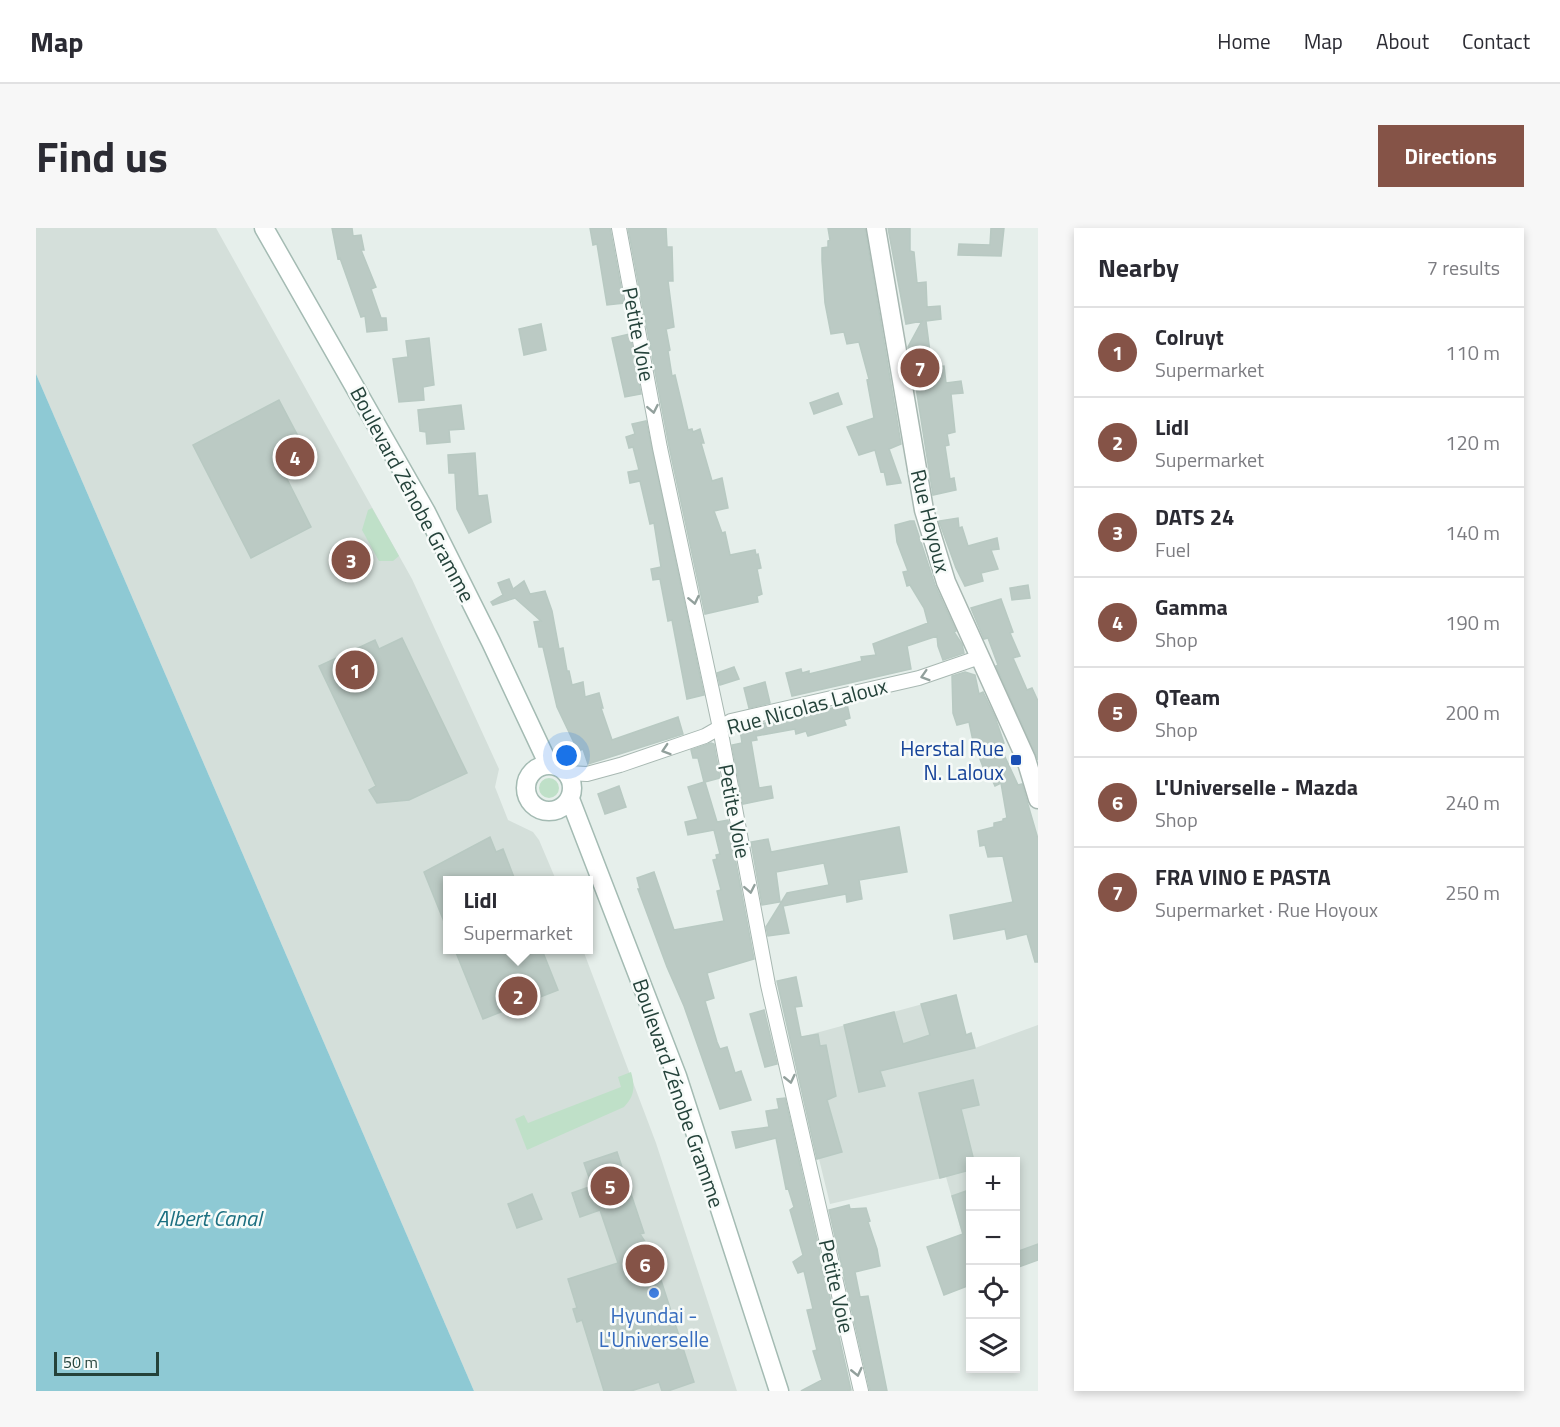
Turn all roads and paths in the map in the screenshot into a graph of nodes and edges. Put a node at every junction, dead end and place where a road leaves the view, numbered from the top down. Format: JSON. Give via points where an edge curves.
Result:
{"nodes":[{"id":1,"x":264,"y":228,"type":"edge"},
{"id":2,"x":619,"y":228,"type":"edge"},
{"id":3,"x":876,"y":228,"type":"edge"},
{"id":4,"x":980,"y":657,"type":"junction"},
{"id":5,"x":720,"y":728,"type":"junction"},
{"id":6,"x":559,"y":769,"type":"junction"},
{"id":7,"x":570,"y":799,"type":"junction"},
{"id":8,"x":1038,"y":799,"type":"edge"},
{"id":9,"x":778,"y":1391,"type":"edge"},
{"id":10,"x":861,"y":1391,"type":"edge"}],
"edges":[{"from":1,"to":6,"type":"main road","name":"Boulevard Zénobe Gramme","via":[[415,492],[545,757]]},
{"from":2,"to":5,"type":"street","name":"Petite Voie","one_way":true,"via":[[660,448]]},
{"from":3,"to":4,"type":"main road","name":"Rue Hoyoux","via":[[924,510],[946,582]]},
{"from":4,"to":5,"type":"street","name":"Rue Nicolas Laloux","one_way":true,"via":[[919,678],[731,721]]},
{"from":4,"to":8,"type":"main road","name":"Rue Hoyoux","via":[[1026,759]]},
{"from":5,"to":6,"type":"street","name":"Rue Nicolas Laloux","one_way":true,"via":[[587,774]]},
{"from":5,"to":10,"type":"street","name":"Petite Voie","one_way":true,"via":[[768,985]]},
{"from":6,"to":7,"type":"main road","name":"Boulevard Zénobe Gramme","via":[[572,782]]},
{"from":6,"to":7,"type":"main road","via":[[539,767],[529,776],[529,800],[544,811],[553,811]]},
{"from":7,"to":9,"type":"main road","name":"Boulevard Zénobe Gramme","via":[[677,1076]]}]}
